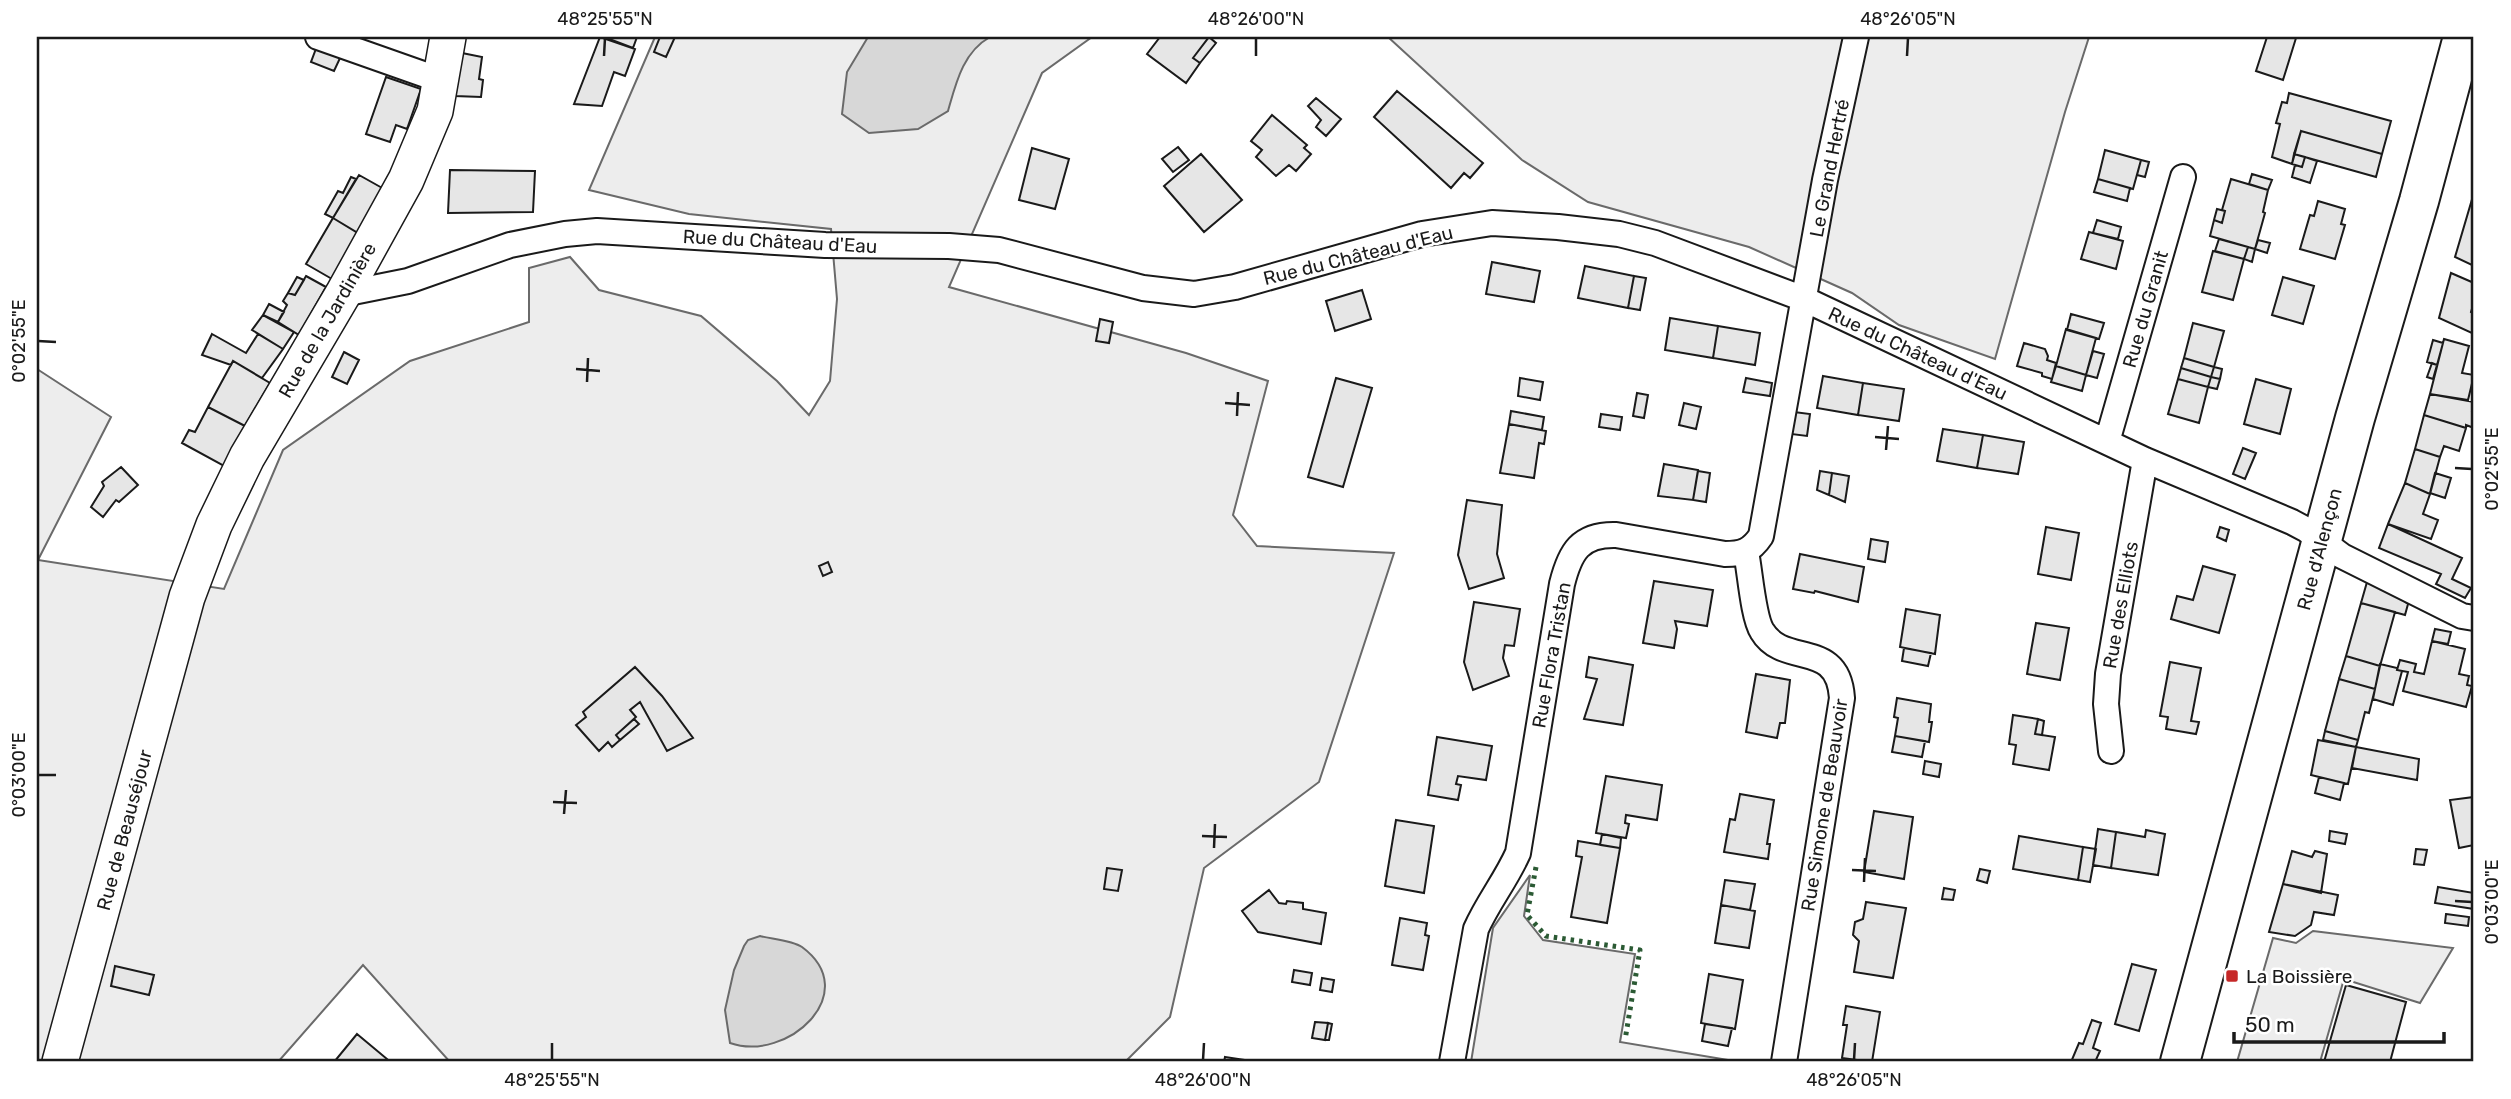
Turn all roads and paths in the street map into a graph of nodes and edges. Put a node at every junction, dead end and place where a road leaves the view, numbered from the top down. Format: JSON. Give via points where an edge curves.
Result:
{"nodes":[{"id":1,"x":318,"y":37,"type":"edge"},
{"id":2,"x":447,"y":37,"type":"edge"},
{"id":3,"x":1856,"y":37,"type":"edge"},
{"id":4,"x":2463,"y":37,"type":"edge"},
{"id":5,"x":440,"y":80,"type":"junction"},
{"id":6,"x":2183,"y":177,"type":"dead end"},
{"id":7,"x":343,"y":294,"type":"junction"},
{"id":8,"x":1804,"y":299,"type":"junction"},
{"id":9,"x":2106,"y":442,"type":"junction"},
{"id":10,"x":2144,"y":460,"type":"junction"},
{"id":11,"x":2322,"y":541,"type":"junction"},
{"id":12,"x":1746,"y":552,"type":"junction"},
{"id":13,"x":187,"y":597,"type":"joint"},
{"id":14,"x":2474,"y":621,"type":"edge"},
{"id":15,"x":2111,"y":751,"type":"dead end"},
{"id":16,"x":61,"y":1062,"type":"edge"},
{"id":17,"x":1452,"y":1062,"type":"edge"},
{"id":18,"x":1784,"y":1062,"type":"edge"},
{"id":19,"x":2180,"y":1062,"type":"edge"}],
"edges":[{"from":1,"to":5,"type":"street"},
{"from":2,"to":5,"type":"street","name":"Rue de la Jardinière"},
{"from":3,"to":8,"type":"street","name":"Le Grand Hertré"},
{"from":4,"to":11,"type":"main road","name":"Rue d'Alençon"},
{"from":5,"to":7,"type":"street","name":"Rue de la Jardinière","via":[[435,111],[406,180]]},
{"from":6,"to":9,"type":"street","name":"Rue du Granit"},
{"from":7,"to":8,"type":"street","name":"Rue du Château d'Eau","via":[[408,281],[510,245],[597,231],[999,250],[1143,288],[1194,294],[1235,287],[1422,234],[1492,223],[1570,228],[1656,243]]},
{"from":7,"to":13,"type":"street","name":"Rue de la Jardinière","via":[[247,457]]},
{"from":8,"to":9,"type":"street","name":"Rue du Château d'Eau"},
{"from":8,"to":12,"type":"street","via":[[1761,536]]},
{"from":9,"to":10,"type":"street","name":"Rue du Château d'Eau"},
{"from":10,"to":11,"type":"street","name":"Rue du Château d'Eau","via":[[2292,522]]},
{"from":10,"to":15,"type":"street","name":"Rue des Elliots","via":[[2108,674]]},
{"from":11,"to":14,"type":"street","name":"Rue du Château d'Eau","via":[[2342,556]]},
{"from":11,"to":19,"type":"main road","name":"Rue d'Alençon"},
{"from":12,"to":17,"type":"street","name":"Rue Flora Tristan","via":[[1725,554],[1603,534],[1582,543],[1572,554],[1562,584],[1518,853],[1476,929]]},
{"from":12,"to":18,"type":"street","name":"Rue Simone de Beauvoir","via":[[1762,632],[1788,650],[1827,663],[1841,684]]},
{"from":13,"to":16,"type":"street","name":"Rue de Beauséjour"}]}
